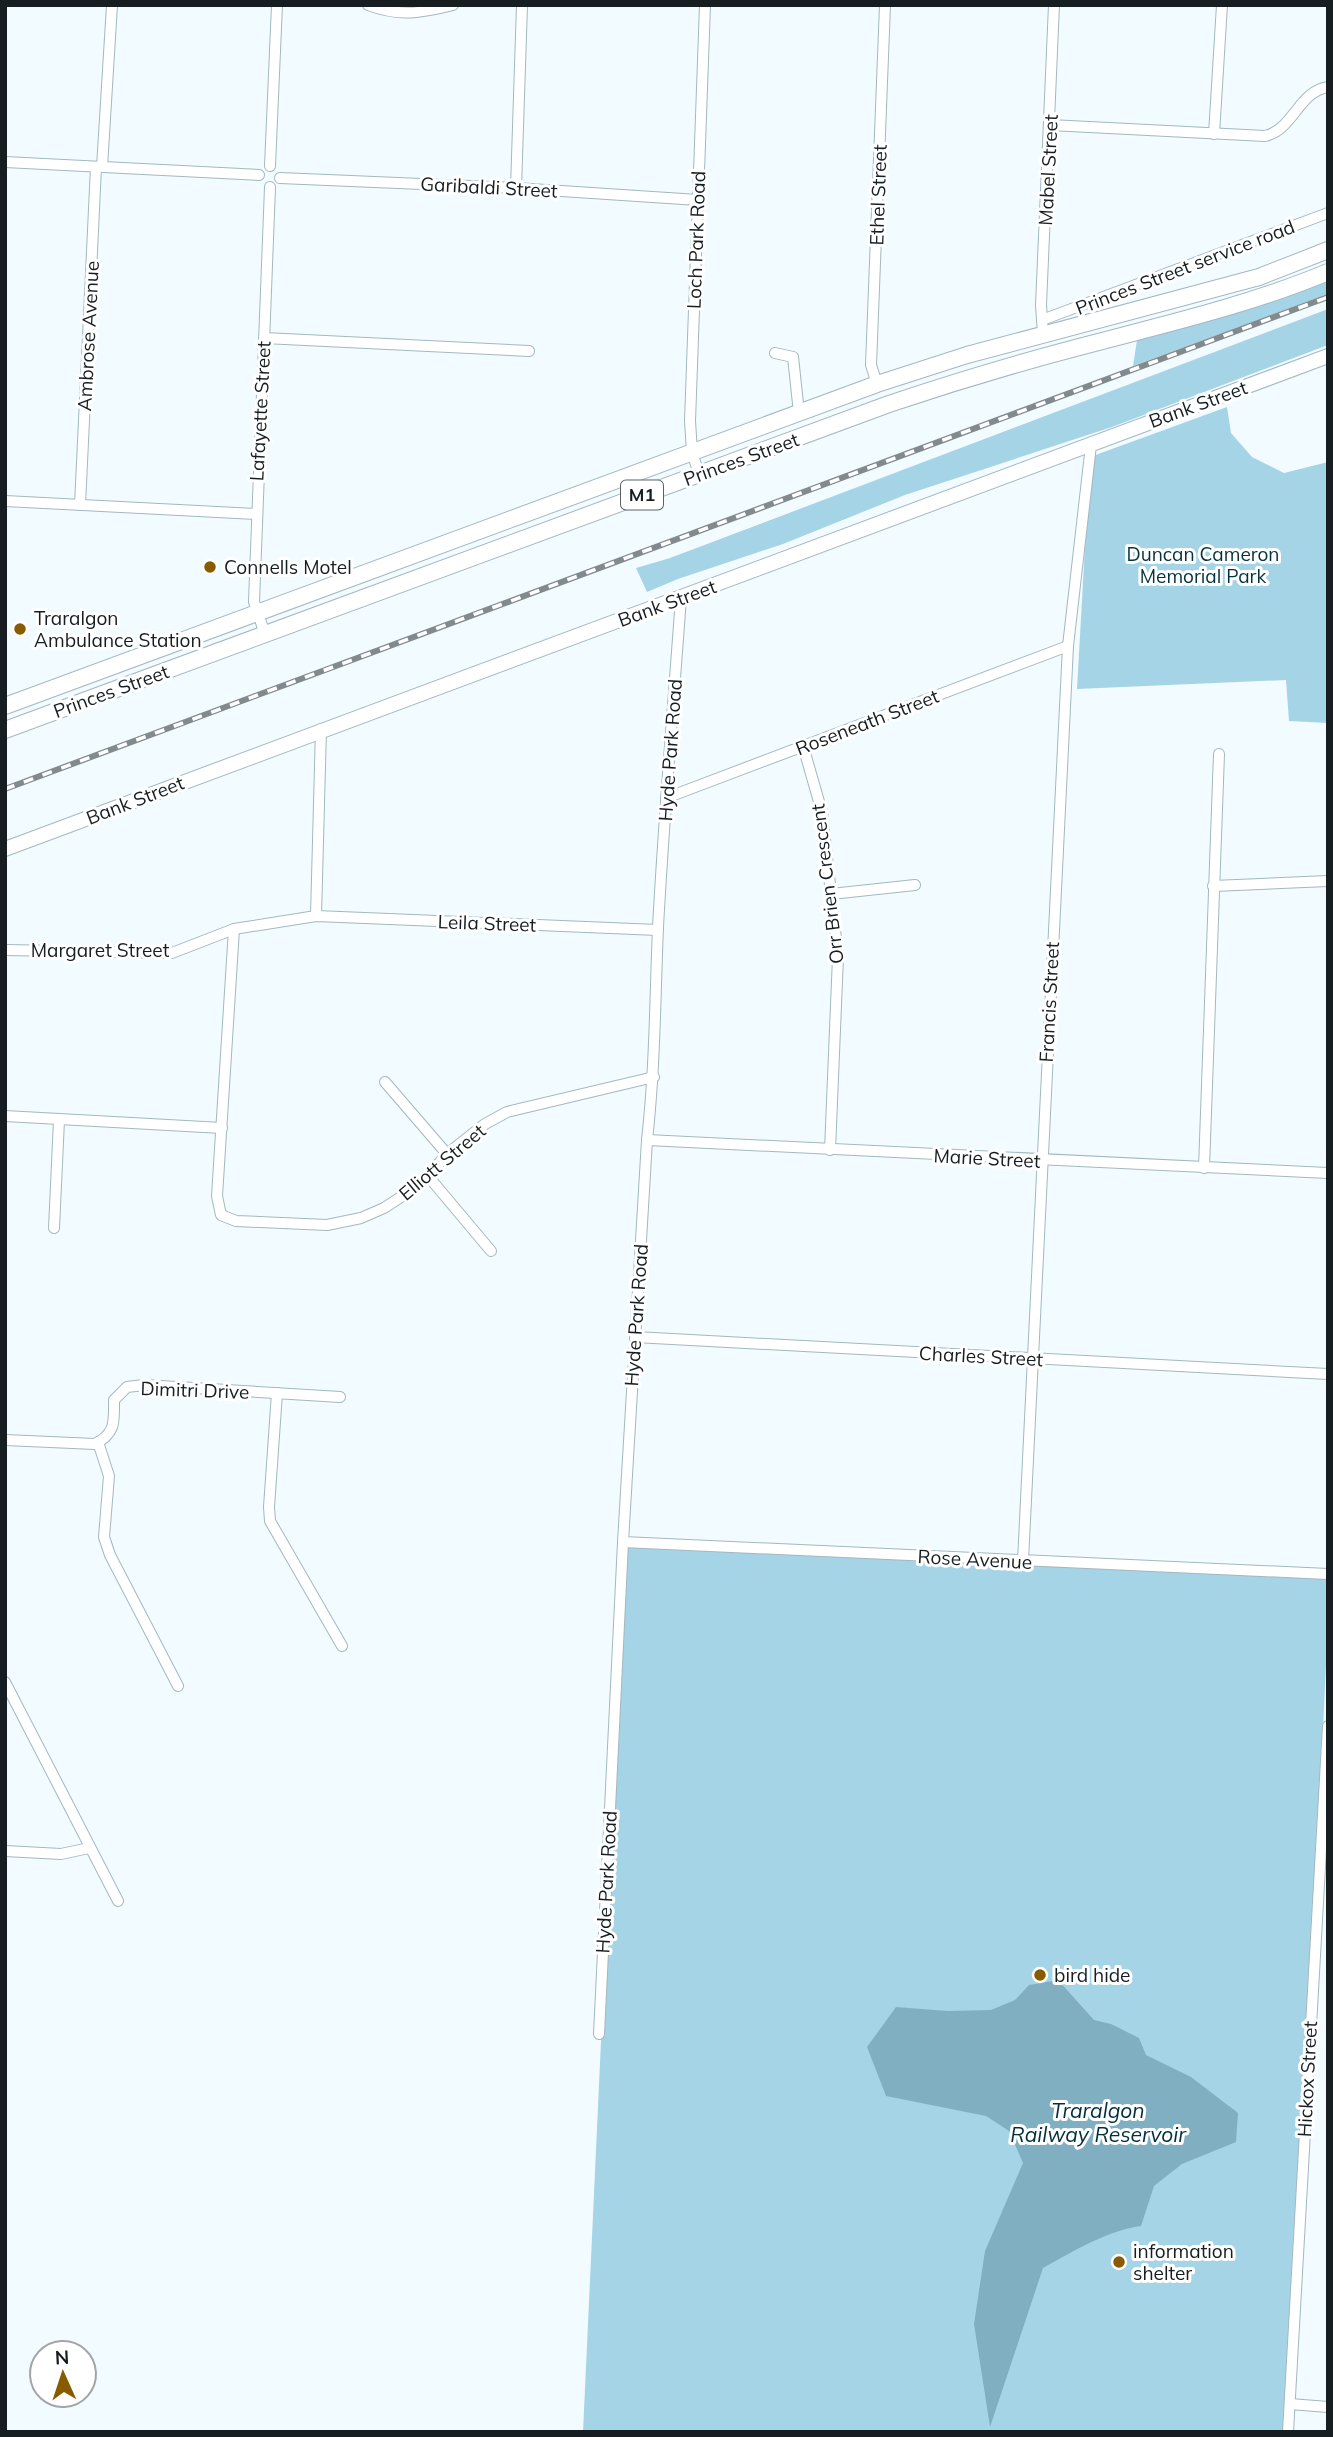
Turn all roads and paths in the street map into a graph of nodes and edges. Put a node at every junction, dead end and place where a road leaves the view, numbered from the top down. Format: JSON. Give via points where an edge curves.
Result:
{"nodes":[{"id":1,"x":112,"y":5,"type":"edge"},
{"id":2,"x":277,"y":5,"type":"edge"},
{"id":3,"x":368,"y":5,"type":"edge"},
{"id":4,"x":453,"y":5,"type":"edge"},
{"id":5,"x":522,"y":5,"type":"edge"},
{"id":6,"x":705,"y":5,"type":"edge"},
{"id":7,"x":886,"y":5,"type":"edge"},
{"id":8,"x":1054,"y":5,"type":"edge"},
{"id":9,"x":1222,"y":5,"type":"edge"},
{"id":10,"x":1328,"y":88,"type":"edge"},
{"id":11,"x":1050,"y":125,"type":"junction"},
{"id":12,"x":1214,"y":134,"type":"junction"},
{"id":13,"x":5,"y":162,"type":"edge"},
{"id":14,"x":270,"y":166,"type":"junction"},
{"id":15,"x":99,"y":167,"type":"junction"},
{"id":16,"x":259,"y":175,"type":"junction"},
{"id":17,"x":280,"y":178,"type":"junction"},
{"id":18,"x":270,"y":187,"type":"junction"},
{"id":19,"x":516,"y":188,"type":"junction"},
{"id":20,"x":698,"y":200,"type":"junction"},
{"id":21,"x":1328,"y":213,"type":"edge"},
{"id":22,"x":1328,"y":250,"type":"edge"},
{"id":23,"x":1328,"y":272,"type":"edge"},
{"id":24,"x":1042,"y":327,"type":"junction"},
{"id":25,"x":264,"y":338,"type":"junction"},
{"id":26,"x":529,"y":351,"type":"dead end"},
{"id":27,"x":775,"y":353,"type":"dead end"},
{"id":28,"x":1047,"y":355,"type":"junction"},
{"id":29,"x":1328,"y":356,"type":"edge"},
{"id":30,"x":877,"y":384,"type":"junction"},
{"id":31,"x":799,"y":413,"type":"junction"},
{"id":32,"x":1091,"y":445,"type":"junction"},
{"id":33,"x":692,"y":452,"type":"junction"},
{"id":34,"x":699,"y":474,"type":"junction"},
{"id":35,"x":5,"y":500,"type":"edge"},
{"id":36,"x":80,"y":505,"type":"junction"},
{"id":37,"x":256,"y":514,"type":"junction"},
{"id":38,"x":681,"y":597,"type":"junction"},
{"id":39,"x":257,"y":611,"type":"junction"},
{"id":40,"x":265,"y":634,"type":"junction"},
{"id":41,"x":1068,"y":646,"type":"junction"},
{"id":42,"x":5,"y":706,"type":"edge"},
{"id":43,"x":321,"y":729,"type":"junction"},
{"id":44,"x":5,"y":730,"type":"edge"},
{"id":45,"x":803,"y":746,"type":"junction"},
{"id":46,"x":1219,"y":754,"type":"dead end"},
{"id":47,"x":666,"y":798,"type":"junction"},
{"id":48,"x":5,"y":849,"type":"edge"},
{"id":49,"x":1328,"y":881,"type":"edge"},
{"id":50,"x":915,"y":885,"type":"dead end"},
{"id":51,"x":1213,"y":886,"type":"junction"},
{"id":52,"x":831,"y":894,"type":"junction"},
{"id":53,"x":316,"y":916,"type":"junction"},
{"id":54,"x":234,"y":929,"type":"junction"},
{"id":55,"x":658,"y":930,"type":"junction"},
{"id":56,"x":5,"y":950,"type":"edge"},
{"id":57,"x":654,"y":1077,"type":"junction"},
{"id":58,"x":385,"y":1082,"type":"dead end"},
{"id":59,"x":5,"y":1116,"type":"edge"},
{"id":60,"x":59,"y":1120,"type":"junction"},
{"id":61,"x":222,"y":1128,"type":"junction"},
{"id":62,"x":647,"y":1140,"type":"junction"},
{"id":63,"x":830,"y":1150,"type":"junction"},
{"id":64,"x":447,"y":1154,"type":"junction"},
{"id":65,"x":1041,"y":1161,"type":"junction"},
{"id":66,"x":1204,"y":1168,"type":"junction"},
{"id":67,"x":1328,"y":1173,"type":"edge"},
{"id":68,"x":428,"y":1176,"type":"junction"},
{"id":69,"x":54,"y":1227,"type":"dead end"},
{"id":70,"x":491,"y":1251,"type":"dead end"},
{"id":71,"x":635,"y":1337,"type":"junction"},
{"id":72,"x":1032,"y":1359,"type":"junction"},
{"id":73,"x":1328,"y":1374,"type":"edge"},
{"id":74,"x":277,"y":1393,"type":"junction"},
{"id":75,"x":340,"y":1397,"type":"dead end"},
{"id":76,"x":5,"y":1440,"type":"edge"},
{"id":77,"x":98,"y":1442,"type":"junction"},
{"id":78,"x":623,"y":1542,"type":"junction"},
{"id":79,"x":1023,"y":1561,"type":"junction"},
{"id":80,"x":1328,"y":1574,"type":"edge"},
{"id":81,"x":342,"y":1646,"type":"dead end"},
{"id":82,"x":5,"y":1682,"type":"edge"},
{"id":83,"x":178,"y":1686,"type":"dead end"},
{"id":84,"x":1328,"y":1727,"type":"edge"},
{"id":85,"x":89,"y":1848,"type":"junction"},
{"id":86,"x":5,"y":1850,"type":"edge"},
{"id":87,"x":118,"y":1900,"type":"dead end"},
{"id":88,"x":1315,"y":1934,"type":"junction"},
{"id":89,"x":1328,"y":1935,"type":"edge"},
{"id":90,"x":599,"y":2034,"type":"dead end"},
{"id":91,"x":1290,"y":2404,"type":"junction"},
{"id":92,"x":1328,"y":2407,"type":"edge"},
{"id":93,"x":1289,"y":2432,"type":"edge"}],
"edges":[{"from":1,"to":15,"type":"street","name":"Ambrose Avenue"},
{"from":2,"to":14,"type":"street"},
{"from":3,"to":4,"type":"street","via":[[403,14]]},
{"from":5,"to":19,"type":"street"},
{"from":6,"to":20,"type":"street","name":"Loch Park Road"},
{"from":7,"to":30,"type":"street","name":"Ethel Street","via":[[871,365]]},
{"from":8,"to":11,"type":"street","name":"Mabel Street"},
{"from":9,"to":12,"type":"street"},
{"from":10,"to":12,"type":"street","via":[[1312,94],[1271,135]]},
{"from":11,"to":12,"type":"street"},
{"from":11,"to":24,"type":"street","name":"Mabel Street"},
{"from":13,"to":15,"type":"street"},
{"from":14,"to":16,"type":"street"},
{"from":14,"to":17,"type":"street"},
{"from":15,"to":16,"type":"street"},
{"from":15,"to":36,"type":"street","name":"Ambrose Avenue"},
{"from":16,"to":18,"type":"street","via":[[261,183]]},
{"from":17,"to":18,"type":"street"},
{"from":17,"to":19,"type":"street","name":"Garibaldi Street"},
{"from":18,"to":25,"type":"street","name":"Lafayette Street"},
{"from":19,"to":20,"type":"street","name":"Garibaldi Street"},
{"from":20,"to":33,"type":"street","name":"Loch Park Road"},
{"from":21,"to":24,"type":"street","name":"Princes Street service road"},
{"from":22,"to":24,"type":"highway","name":"Princes Street","number":"M1","via":[[1259,277]]},
{"from":23,"to":28,"type":"highway","name":"Princes Street","number":"M1","via":[[1234,306]]},
{"from":24,"to":28,"type":"highway"},
{"from":24,"to":30,"type":"highway","name":"Princes Street","number":"M1"},
{"from":25,"to":26,"type":"street"},
{"from":25,"to":37,"type":"street","name":"Lafayette Street"},
{"from":27,"to":31,"type":"street","via":[[793,357]]},
{"from":28,"to":34,"type":"highway","name":"Princes Street","number":"M1","via":[[889,404]]},
{"from":29,"to":32,"type":"main road","name":"Bank Street"},
{"from":30,"to":31,"type":"highway","name":"Princes Street","number":"M1"},
{"from":31,"to":33,"type":"highway","name":"Princes Street","number":"M1"},
{"from":32,"to":38,"type":"main road","name":"Bank Street"},
{"from":32,"to":41,"type":"street","name":"Francis Street"},
{"from":33,"to":34,"type":"street","name":"Loch Park Road"},
{"from":33,"to":39,"type":"highway","name":"Princes Street","number":"M1"},
{"from":34,"to":40,"type":"highway","name":"Princes Street","number":"M1"},
{"from":35,"to":36,"type":"street"},
{"from":36,"to":37,"type":"street"},
{"from":37,"to":39,"type":"street","name":"Lafayette Street"},
{"from":38,"to":43,"type":"main road","name":"Bank Street"},
{"from":38,"to":47,"type":"street","name":"Hyde Park Road"},
{"from":39,"to":40,"type":"street","name":"Lafayette Street"},
{"from":39,"to":42,"type":"highway","name":"Princes Street","number":"M1"},
{"from":40,"to":44,"type":"highway","name":"Princes Street","number":"M1"},
{"from":41,"to":45,"type":"street","name":"Roseneath Street"},
{"from":41,"to":65,"type":"street","name":"Francis Street"},
{"from":43,"to":48,"type":"main road","name":"Bank Street"},
{"from":43,"to":53,"type":"street"},
{"from":45,"to":47,"type":"street","name":"Roseneath Street"},
{"from":45,"to":52,"type":"street","name":"Orr Brien Crescent","via":[[822,811]]},
{"from":46,"to":51,"type":"street"},
{"from":47,"to":55,"type":"street","name":"Hyde Park Road"},
{"from":49,"to":51,"type":"street"},
{"from":50,"to":52,"type":"street"},
{"from":51,"to":66,"type":"street"},
{"from":52,"to":63,"type":"street","name":"Orr Brien Crescent","via":[[838,957]]},
{"from":53,"to":54,"type":"street","name":"Margaret Street"},
{"from":53,"to":55,"type":"street","name":"Leila Street"},
{"from":54,"to":56,"type":"street","name":"Margaret Street","via":[[173,953]]},
{"from":54,"to":61,"type":"street","name":"Elliott Street"},
{"from":55,"to":57,"type":"street","name":"Hyde Park Road"},
{"from":57,"to":62,"type":"street","name":"Hyde Park Road"},
{"from":57,"to":64,"type":"street","name":"Elliott Street","via":[[507,1112]]},
{"from":58,"to":64,"type":"street"},
{"from":59,"to":60,"type":"street"},
{"from":60,"to":61,"type":"street"},
{"from":60,"to":69,"type":"street"},
{"from":61,"to":68,"type":"street","name":"Elliott Street","via":[[217,1196],[221,1215],[236,1221],[327,1225],[361,1218],[384,1208]]},
{"from":62,"to":63,"type":"street","name":"Marie Street"},
{"from":62,"to":71,"type":"street","name":"Hyde Park Road"},
{"from":63,"to":65,"type":"street","name":"Marie Street"},
{"from":64,"to":68,"type":"street","name":"Elliott Street"},
{"from":65,"to":66,"type":"street","name":"Marie Street"},
{"from":65,"to":72,"type":"street","name":"Francis Street"},
{"from":66,"to":67,"type":"street","name":"Marie Street"},
{"from":68,"to":70,"type":"street"},
{"from":71,"to":72,"type":"street","name":"Charles Street"},
{"from":71,"to":78,"type":"street","name":"Hyde Park Road"},
{"from":72,"to":73,"type":"street","name":"Charles Street"},
{"from":72,"to":79,"type":"street","name":"Francis Street"},
{"from":74,"to":75,"type":"street","name":"Dimitri Drive"},
{"from":74,"to":77,"type":"street","name":"Dimitri Drive","via":[[144,1385],[127,1388],[114,1400],[114,1425]]},
{"from":74,"to":81,"type":"street","via":[[270,1521]]},
{"from":76,"to":77,"type":"street"},
{"from":77,"to":83,"type":"street","via":[[109,1476],[104,1537]]},
{"from":78,"to":79,"type":"street","name":"Rose Avenue"},
{"from":78,"to":90,"type":"street","name":"Hyde Park Road"},
{"from":79,"to":80,"type":"street","name":"Rose Avenue"},
{"from":82,"to":85,"type":"street"},
{"from":84,"to":88,"type":"street","name":"Hickox Street"},
{"from":85,"to":86,"type":"street","via":[[61,1854]]},
{"from":85,"to":87,"type":"street"},
{"from":88,"to":89,"type":"street"},
{"from":88,"to":91,"type":"street","name":"Hickox Street"},
{"from":91,"to":92,"type":"street"},
{"from":91,"to":93,"type":"street","name":"Hickox Street"}]}
